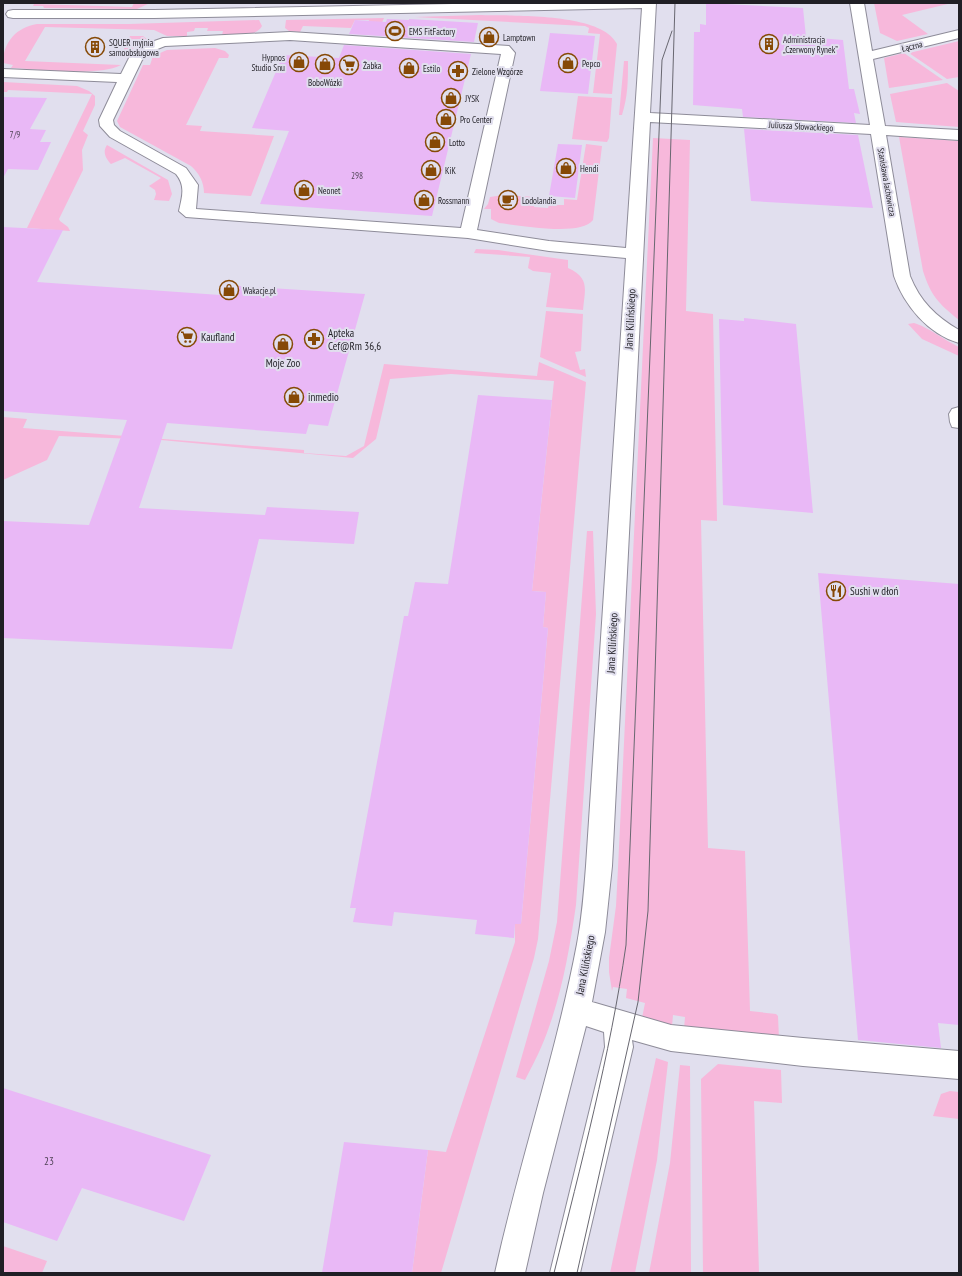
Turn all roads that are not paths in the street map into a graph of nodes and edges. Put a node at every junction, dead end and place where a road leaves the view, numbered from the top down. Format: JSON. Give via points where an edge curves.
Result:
{"nodes":[{"id":1,"x":857,"y":3,"type":"edge"},
{"id":2,"x":649,"y":4,"type":"edge"},
{"id":3,"x":15,"y":6,"type":"edge"},
{"id":4,"x":274,"y":11,"type":"junction"},
{"id":5,"x":5,"y":26,"type":"dead end"},
{"id":6,"x":959,"y":34,"type":"edge"},
{"id":7,"x":271,"y":36,"type":"junction"},
{"id":8,"x":866,"y":57,"type":"junction"},
{"id":9,"x":3,"y":73,"type":"edge"},
{"id":10,"x":126,"y":78,"type":"junction"},
{"id":11,"x":642,"y":117,"type":"junction"},
{"id":12,"x":877,"y":129,"type":"junction"},
{"id":13,"x":959,"y":135,"type":"edge"},
{"id":14,"x":468,"y":233,"type":"junction"},
{"id":15,"x":634,"y":254,"type":"junction"},
{"id":16,"x":959,"y":337,"type":"edge"},
{"id":17,"x":959,"y":413,"type":"edge"},
{"id":18,"x":959,"y":422,"type":"edge"},
{"id":19,"x":576,"y":1010,"type":"junction"},
{"id":20,"x":614,"y":1022,"type":"junction"},
{"id":21,"x":959,"y":1065,"type":"edge"},
{"id":22,"x":507,"y":1266,"type":"edge"},
{"id":23,"x":565,"y":1273,"type":"edge"}],
"edges":[{"from":1,"to":8,"type":"street","name":"Stanisława Jachowicza"},
{"from":2,"to":4,"type":"street"},
{"from":2,"to":11,"type":"street","name":"Jana Kilińskiego"},
{"from":3,"to":4,"type":"street","via":[[92,15]]},
{"from":3,"to":5,"type":"street"},
{"from":4,"to":7,"type":"street"},
{"from":6,"to":8,"type":"street","name":"Łączna"},
{"from":7,"to":10,"type":"street","via":[[174,41],[152,45],[139,53]]},
{"from":7,"to":14,"type":"street","via":[[508,51]]},
{"from":8,"to":12,"type":"street","name":"Stanisława Jachowicza"},
{"from":9,"to":10,"type":"street"},
{"from":10,"to":14,"type":"street","via":[[106,120],[107,126],[115,134],[181,171],[189,179],[192,187],[187,211],[192,214]]},
{"from":11,"to":12,"type":"street","name":"Juliusza Słowackiego"},
{"from":11,"to":15,"type":"street","name":"Jana Kilińskiego"},
{"from":12,"to":13,"type":"street","name":"Juliusza Słowackiego"},
{"from":12,"to":16,"type":"street","name":"Stanisława Jachowicza","via":[[902,276],[907,291],[927,317]]},
{"from":14,"to":15,"type":"street","via":[[555,247]]},
{"from":15,"to":19,"type":"street","name":"Jana Kilińskiego","via":[[599,866],[588,954]]},
{"from":17,"to":18,"type":"street"},
{"from":19,"to":20,"type":"street"},
{"from":19,"to":22,"type":"street","name":"Jana Kilińskiego"},
{"from":20,"to":21,"type":"street","via":[[671,1038]]},
{"from":20,"to":23,"type":"street","via":[[618,1030],[619,1047]]}]}
